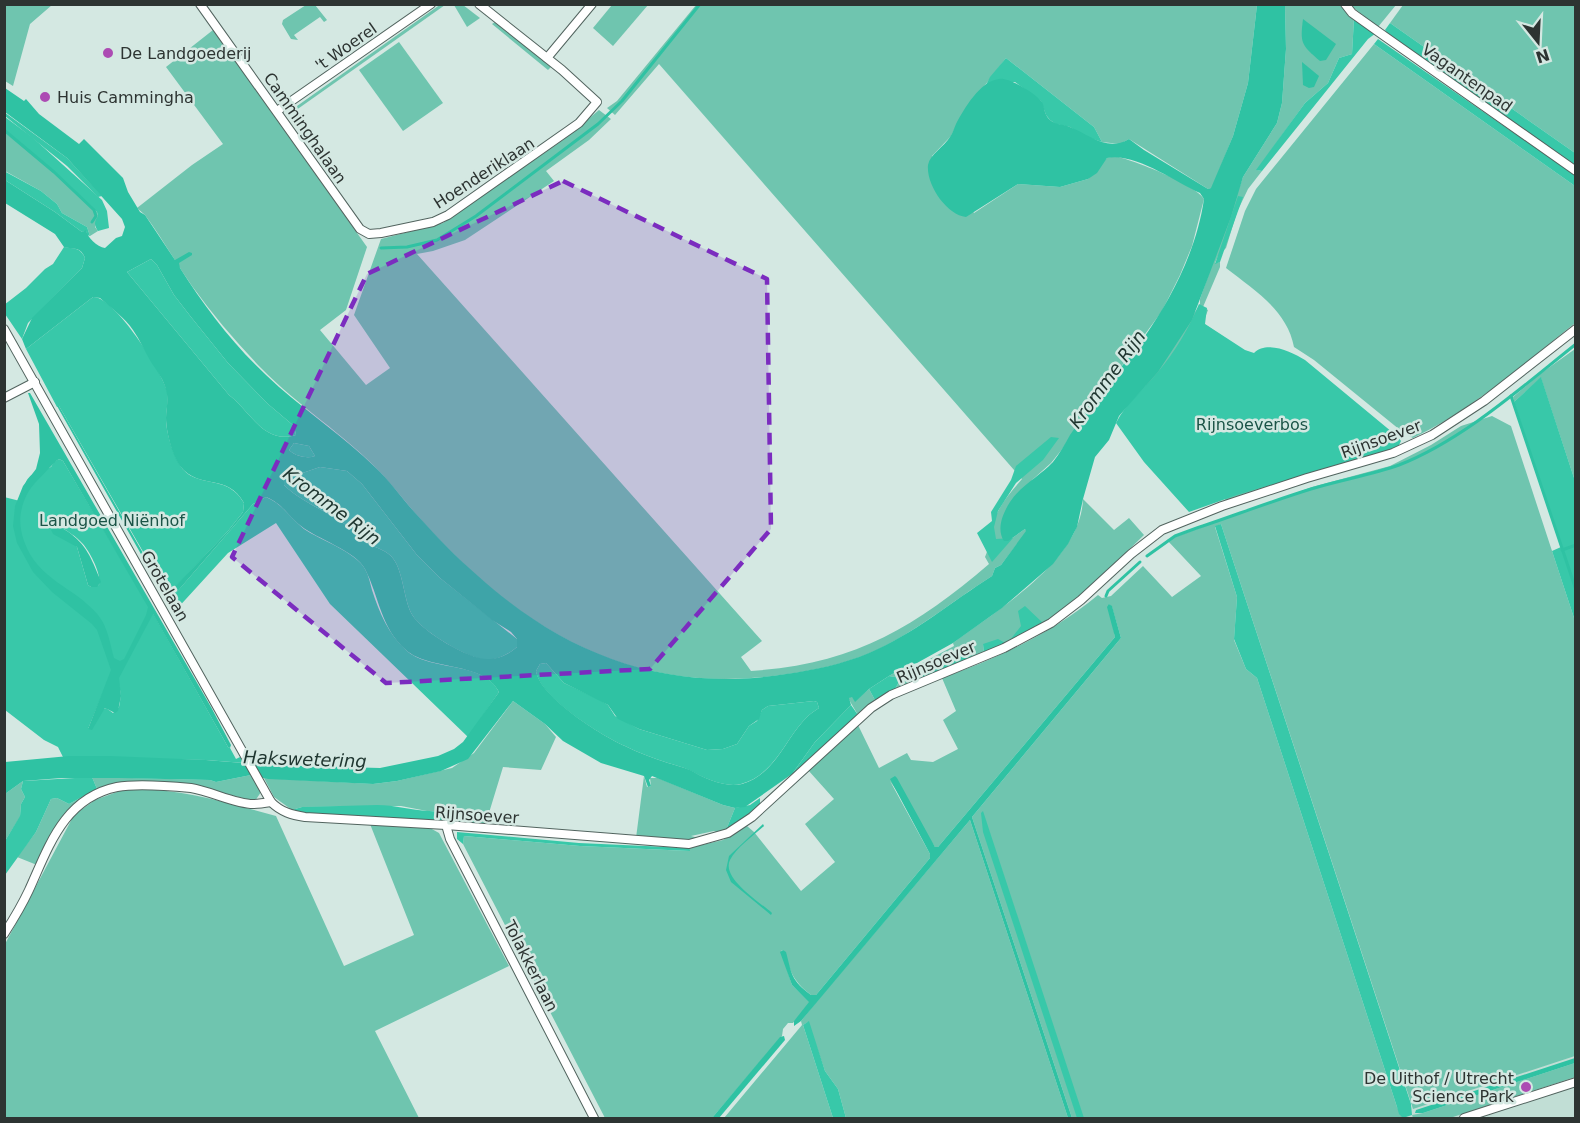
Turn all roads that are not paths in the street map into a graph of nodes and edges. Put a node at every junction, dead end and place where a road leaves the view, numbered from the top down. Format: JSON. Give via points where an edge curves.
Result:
{"nodes":[{"id":1,"x":200,"y":4,"type":"edge"},
{"id":2,"x":431,"y":4,"type":"edge"},
{"id":3,"x":479,"y":4,"type":"edge"},
{"id":4,"x":592,"y":4,"type":"edge"},
{"id":5,"x":1345,"y":4,"type":"edge"},
{"id":6,"x":547,"y":58,"type":"junction"},
{"id":7,"x":277,"y":111,"type":"junction"},
{"id":8,"x":1575,"y":171,"type":"edge"},
{"id":9,"x":369,"y":234,"type":"joint"},
{"id":10,"x":4,"y":329,"type":"edge"},
{"id":11,"x":1575,"y":329,"type":"edge"},
{"id":12,"x":35,"y":382,"type":"junction"},
{"id":13,"x":4,"y":398,"type":"edge"},
{"id":14,"x":271,"y":802,"type":"junction"},
{"id":15,"x":446,"y":825,"type":"junction"},
{"id":16,"x":4,"y":934,"type":"edge"},
{"id":17,"x":1575,"y":1082,"type":"edge"},
{"id":18,"x":1466,"y":1118,"type":"edge"},
{"id":19,"x":594,"y":1119,"type":"edge"}],
"edges":[{"from":1,"to":7,"type":"street","name":"Camminghalaan"},
{"from":2,"to":7,"type":"street","name":"'t Woerel"},
{"from":3,"to":6,"type":"street"},
{"from":4,"to":6,"type":"street"},
{"from":5,"to":8,"type":"street","name":"Vagantenpad","via":[[1352,13]]},
{"from":6,"to":9,"type":"street","name":"Hoenderiklaan","via":[[597,102],[579,123],[448,215],[433,222]]},
{"from":7,"to":9,"type":"street","name":"Camminghalaan","via":[[360,229]]},
{"from":10,"to":12,"type":"street","name":"Grotelaan"},
{"from":11,"to":15,"type":"street","name":"Rijnsoever","via":[[1484,401],[1411,446],[1222,506],[1162,530],[1051,623],[1004,648],[891,695],[871,708],[752,818],[728,833],[678,844]]},
{"from":12,"to":13,"type":"street"},
{"from":12,"to":14,"type":"street","name":"Grotelaan"},
{"from":14,"to":15,"type":"street","name":"Rijnsoever","via":[[289,814],[305,817]]},
{"from":14,"to":16,"type":"street","via":[[252,804],[208,792],[160,786],[119,786],[105,791],[78,806],[62,822]]},
{"from":15,"to":19,"type":"street","name":"Tolakkerlaan"},
{"from":17,"to":18,"type":"street"}]}
